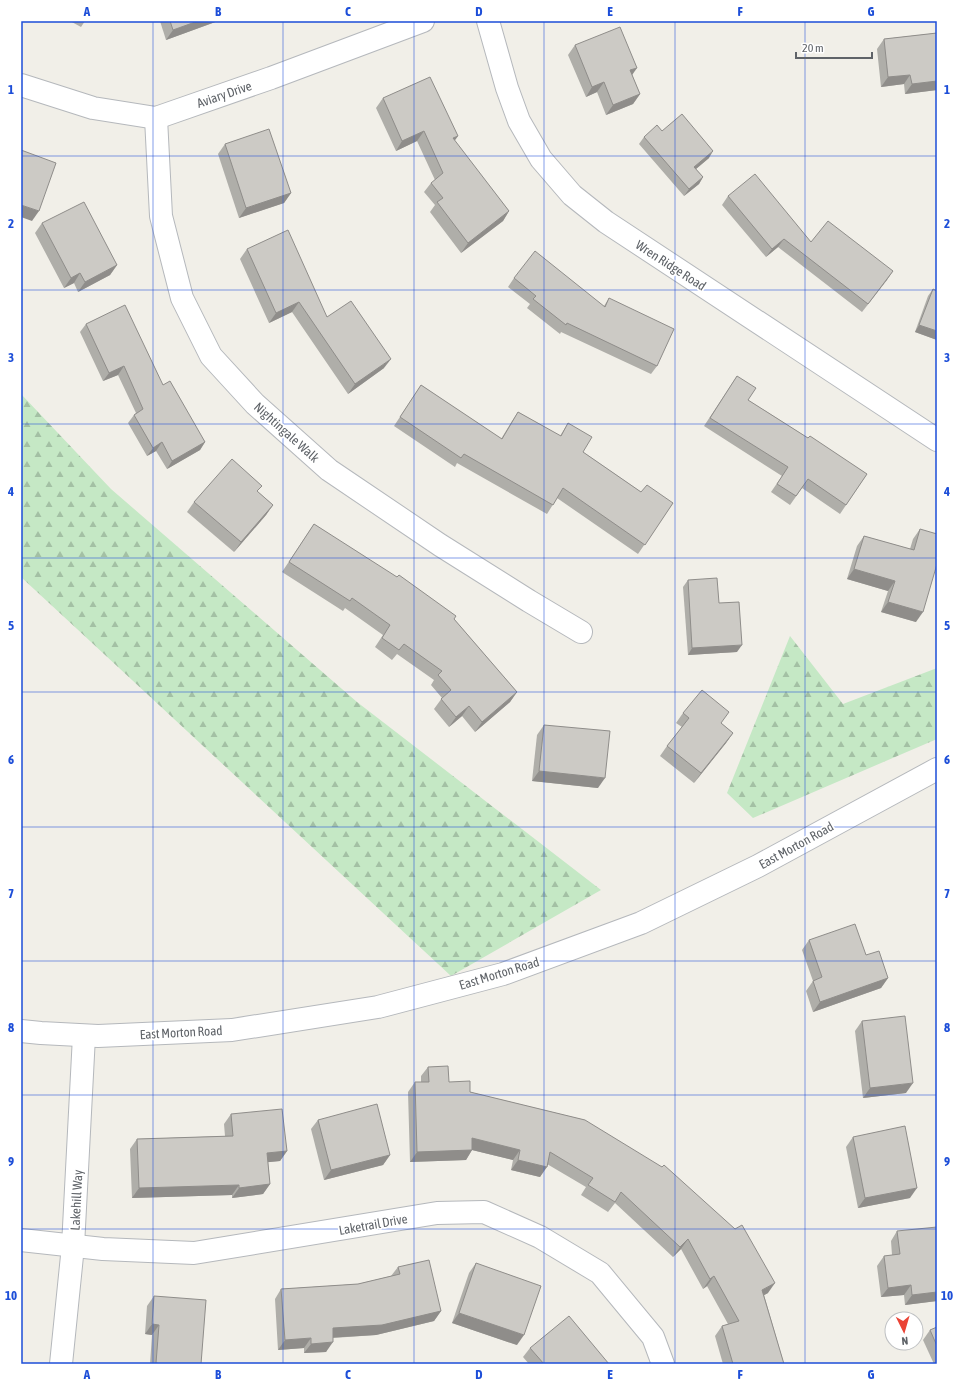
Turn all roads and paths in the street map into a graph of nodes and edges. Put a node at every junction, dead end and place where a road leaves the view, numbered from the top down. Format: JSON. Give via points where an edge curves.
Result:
{"nodes":[{"id":1,"x":423,"y":21,"type":"edge"},
{"id":2,"x":488,"y":21,"type":"edge"},
{"id":3,"x":21,"y":85,"type":"edge"},
{"id":4,"x":156,"y":118,"type":"junction"},
{"id":5,"x":937,"y":440,"type":"edge"},
{"id":6,"x":581,"y":632,"type":"dead end"},
{"id":7,"x":933,"y":777,"type":"edge"},
{"id":8,"x":21,"y":1031,"type":"edge"},
{"id":9,"x":84,"y":1036,"type":"junction"},
{"id":10,"x":21,"y":1240,"type":"edge"},
{"id":11,"x":73,"y":1246,"type":"junction"},
{"id":12,"x":61,"y":1364,"type":"edge"},
{"id":13,"x":664,"y":1364,"type":"edge"}],
"edges":[{"from":1,"to":4,"type":"street","name":"Aviary Drive"},
{"from":2,"to":5,"type":"street","name":"Wren Ridge Road","via":[[519,121],[541,159],[572,195],[606,222]]},
{"from":3,"to":4,"type":"street","name":"Aviary Drive","via":[[92,108]]},
{"from":4,"to":6,"type":"street","name":"Nightingale Walk","via":[[161,216],[182,298],[211,356],[255,404],[329,470],[440,545]]},
{"from":7,"to":9,"type":"street","name":"East Morton Road","via":[[641,922],[503,974],[378,1006],[232,1030]]},
{"from":8,"to":9,"type":"street","name":"East Morton Road"},
{"from":9,"to":11,"type":"street","name":"Lakehill Way"},
{"from":10,"to":11,"type":"street","name":"Laketrail Drive"},
{"from":11,"to":12,"type":"street","name":"Lakehill Way"},
{"from":11,"to":13,"type":"street","name":"Laketrail Drive","via":[[194,1253],[437,1213],[484,1212],[540,1237],[600,1273],[653,1337]]}]}
